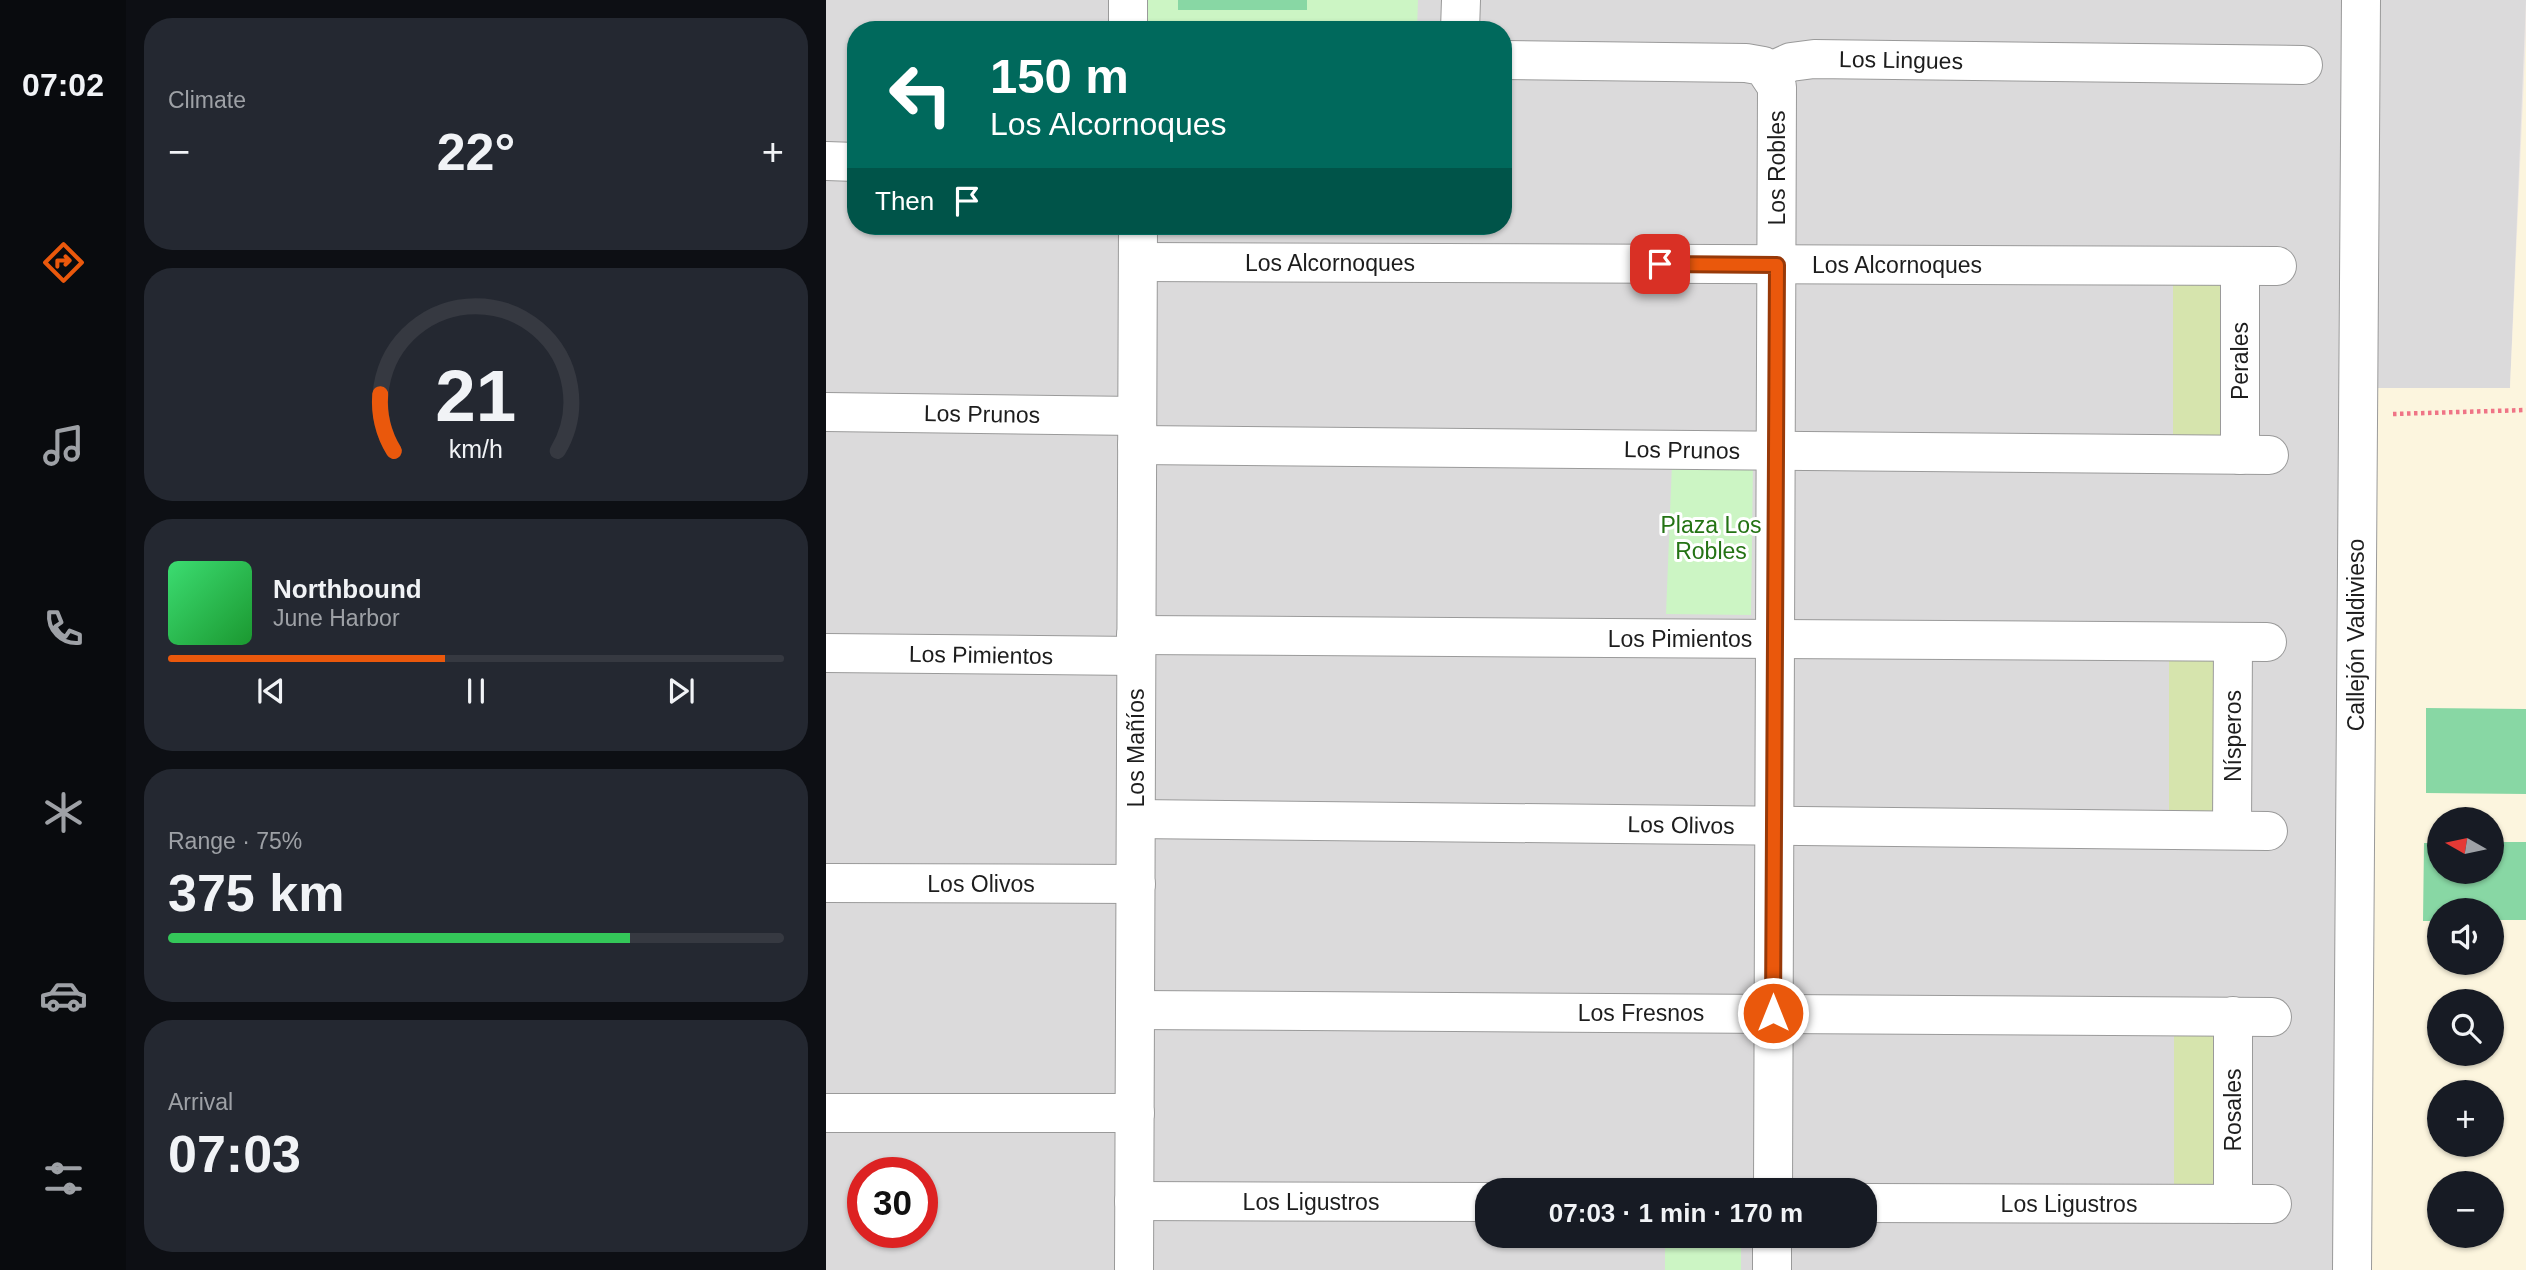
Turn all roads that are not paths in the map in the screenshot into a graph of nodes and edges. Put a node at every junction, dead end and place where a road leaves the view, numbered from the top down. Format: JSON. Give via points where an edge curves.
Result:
{"nodes":[{"id":1,"x":1128,"y":0,"type":"edge"},
{"id":2,"x":1461,"y":0,"type":"edge"},
{"id":3,"x":2361,"y":0,"type":"edge"},
{"id":4,"x":1128,"y":21,"type":"edge"},
{"id":5,"x":1460,"y":21,"type":"edge"},
{"id":6,"x":1512,"y":60,"type":"edge"},
{"id":7,"x":2303,"y":65,"type":"dead end"},
{"id":8,"x":1769,"y":72,"type":"junction"},
{"id":9,"x":826,"y":161,"type":"edge"},
{"id":10,"x":847,"y":162,"type":"edge"},
{"id":11,"x":1138,"y":244,"type":"edge"},
{"id":12,"x":1777,"y":265,"type":"junction"},
{"id":13,"x":2259,"y":266,"type":"joint"},
{"id":14,"x":826,"y":412,"type":"edge"},
{"id":15,"x":1138,"y":430,"type":"junction"},
{"id":16,"x":1776,"y":451,"type":"junction"},
{"id":17,"x":2254,"y":455,"type":"joint"},
{"id":18,"x":1775,"y":639,"type":"junction"},
{"id":19,"x":2250,"y":642,"type":"joint"},
{"id":20,"x":1136,"y":646,"type":"junction"},
{"id":21,"x":826,"y":653,"type":"edge"},
{"id":22,"x":1136,"y":819,"type":"junction"},
{"id":23,"x":1774,"y":826,"type":"junction"},
{"id":24,"x":2250,"y":831,"type":"joint"},
{"id":25,"x":826,"y":883,"type":"edge"},
{"id":26,"x":1136,"y":884,"type":"junction"},
{"id":27,"x":1135,"y":1010,"type":"junction"},
{"id":28,"x":1773,"y":1013,"type":"junction"},
{"id":29,"x":2233,"y":1016,"type":"junction"},
{"id":30,"x":2272,"y":1017,"type":"dead end"},
{"id":31,"x":826,"y":1113,"type":"edge"},
{"id":32,"x":1135,"y":1114,"type":"junction"},
{"id":33,"x":1773,"y":1178,"type":"edge"},
{"id":34,"x":1135,"y":1201,"type":"junction"},
{"id":35,"x":1475,"y":1202,"type":"edge"},
{"id":36,"x":1877,"y":1203,"type":"edge"},
{"id":37,"x":2233,"y":1204,"type":"junction"},
{"id":38,"x":2272,"y":1204,"type":"dead end"},
{"id":39,"x":1772,"y":1248,"type":"edge"},
{"id":40,"x":1134,"y":1270,"type":"edge"},
{"id":41,"x":1772,"y":1270,"type":"edge"},
{"id":42,"x":2352,"y":1270,"type":"edge"}],
"edges":[{"from":1,"to":4,"type":"street"},
{"from":2,"to":5,"type":"street"},
{"from":3,"to":42,"type":"street","name":"Callejón Valdivieso"},
{"from":6,"to":8,"type":"street","via":[[1746,63]]},
{"from":7,"to":8,"type":"street","name":"Los Lingues","via":[[1814,59],[1791,62]]},
{"from":8,"to":12,"type":"street","name":"Los Robles","via":[[1777,87]]},
{"from":9,"to":10,"type":"street"},
{"from":11,"to":12,"type":"street","name":"Los Alcornoques"},
{"from":11,"to":15,"type":"street","name":"Los Mañíos"},
{"from":12,"to":13,"type":"street","name":"Los Alcornoques"},
{"from":12,"to":16,"type":"street","name":"Los Robles"},
{"from":13,"to":17,"type":"street","name":"Perales"},
{"from":14,"to":15,"type":"street","name":"Los Prunos"},
{"from":15,"to":16,"type":"street","name":"Los Prunos"},
{"from":15,"to":20,"type":"street","name":"Los Mañíos"},
{"from":16,"to":17,"type":"street","name":"Los Prunos"},
{"from":16,"to":18,"type":"street","name":"Los Robles"},
{"from":18,"to":19,"type":"street","name":"Los Pimientos"},
{"from":18,"to":20,"type":"street","name":"Los Pimientos"},
{"from":18,"to":23,"type":"street","name":"Los Robles"},
{"from":19,"to":24,"type":"street","name":"Nísperos"},
{"from":20,"to":21,"type":"street","name":"Los Pimientos"},
{"from":20,"to":22,"type":"street","name":"Los Mañíos"},
{"from":22,"to":23,"type":"street","name":"Los Olivos"},
{"from":22,"to":26,"type":"street","name":"Los Mañíos"},
{"from":23,"to":24,"type":"street","name":"Los Olivos"},
{"from":23,"to":28,"type":"street","name":"Los Robles"},
{"from":25,"to":26,"type":"street","name":"Los Olivos"},
{"from":26,"to":27,"type":"street","name":"Los Mañíos"},
{"from":27,"to":28,"type":"street","name":"Los Fresnos"},
{"from":27,"to":32,"type":"street","name":"Los Mañíos"},
{"from":28,"to":29,"type":"street","name":"Los Fresnos"},
{"from":28,"to":33,"type":"street","name":"Los Robles"},
{"from":29,"to":30,"type":"street","name":"Los Fresnos"},
{"from":29,"to":37,"type":"street","name":"Rosales"},
{"from":31,"to":32,"type":"street"},
{"from":32,"to":34,"type":"street","name":"Los Mañíos"},
{"from":34,"to":35,"type":"street","name":"Los Ligustros"},
{"from":34,"to":40,"type":"street","name":"Los Mañíos"},
{"from":36,"to":37,"type":"street","name":"Los Ligustros"},
{"from":37,"to":38,"type":"street","name":"Los Ligustros"},
{"from":39,"to":41,"type":"street"}]}
